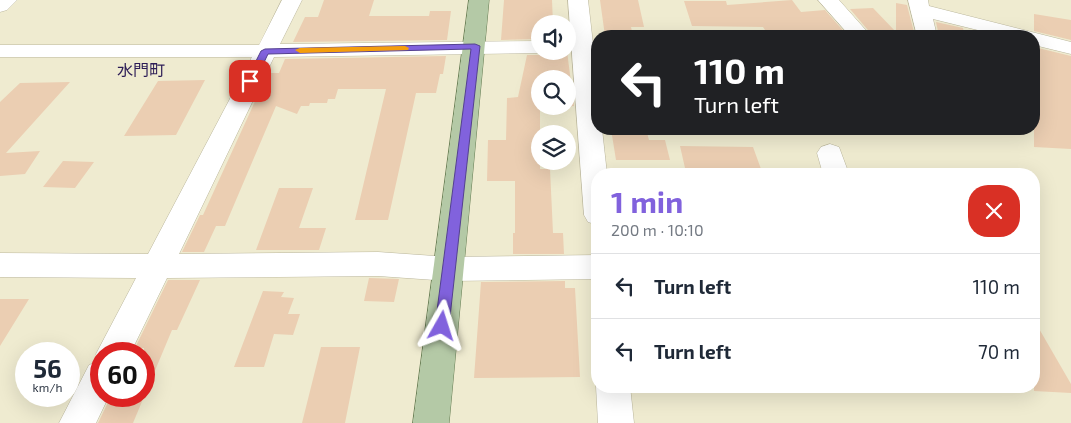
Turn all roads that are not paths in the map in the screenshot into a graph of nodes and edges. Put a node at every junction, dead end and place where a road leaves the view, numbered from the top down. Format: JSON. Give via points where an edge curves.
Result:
{"nodes":[{"id":1,"x":7,"y":0,"type":"edge"},
{"id":2,"x":292,"y":0,"type":"edge"},
{"id":3,"x":479,"y":0,"type":"edge"},
{"id":4,"x":578,"y":0,"type":"edge"},
{"id":5,"x":828,"y":0,"type":"edge"},
{"id":6,"x":919,"y":5,"type":"edge"},
{"id":7,"x":0,"y":6,"type":"edge"},
{"id":8,"x":856,"y":30,"type":"edge"},
{"id":9,"x":925,"y":30,"type":"edge"},
{"id":10,"x":1004,"y":30,"type":"edge"},
{"id":11,"x":1040,"y":40,"type":"edge"},
{"id":12,"x":475,"y":46,"type":"junction"},
{"id":13,"x":531,"y":47,"type":"edge"},
{"id":14,"x":583,"y":48,"type":"edge"},
{"id":15,"x":1071,"y":48,"type":"edge"},
{"id":16,"x":0,"y":51,"type":"edge"},
{"id":17,"x":265,"y":51,"type":"junction"},
{"id":18,"x":594,"y":168,"type":"edge"},
{"id":19,"x":0,"y":264,"type":"edge"},
{"id":20,"x":157,"y":266,"type":"junction"},
{"id":21,"x":591,"y":267,"type":"edge"},
{"id":22,"x":448,"y":269,"type":"junction"},
{"id":23,"x":118,"y":342,"type":"edge"},
{"id":24,"x":614,"y":393,"type":"edge"},
{"id":25,"x":90,"y":398,"type":"edge"},
{"id":26,"x":77,"y":423,"type":"edge"},
{"id":27,"x":431,"y":423,"type":"edge"},
{"id":28,"x":616,"y":423,"type":"edge"}],
"edges":[{"from":1,"to":7,"type":"street"},
{"from":2,"to":17,"type":"street"},
{"from":3,"to":12,"type":"main road"},
{"from":4,"to":14,"type":"street"},
{"from":5,"to":8,"type":"street"},
{"from":6,"to":9,"type":"street"},
{"from":6,"to":10,"type":"street"},
{"from":11,"to":15,"type":"street"},
{"from":12,"to":13,"type":"street"},
{"from":12,"to":17,"type":"street"},
{"from":12,"to":22,"type":"main road"},
{"from":14,"to":18,"type":"street"},
{"from":16,"to":17,"type":"street"},
{"from":17,"to":20,"type":"street"},
{"from":19,"to":20,"type":"street"},
{"from":20,"to":22,"type":"street","via":[[378,264]]},
{"from":20,"to":23,"type":"street"},
{"from":21,"to":22,"type":"street"},
{"from":22,"to":27,"type":"main road"},
{"from":24,"to":28,"type":"street"},
{"from":25,"to":26,"type":"street"}]}
